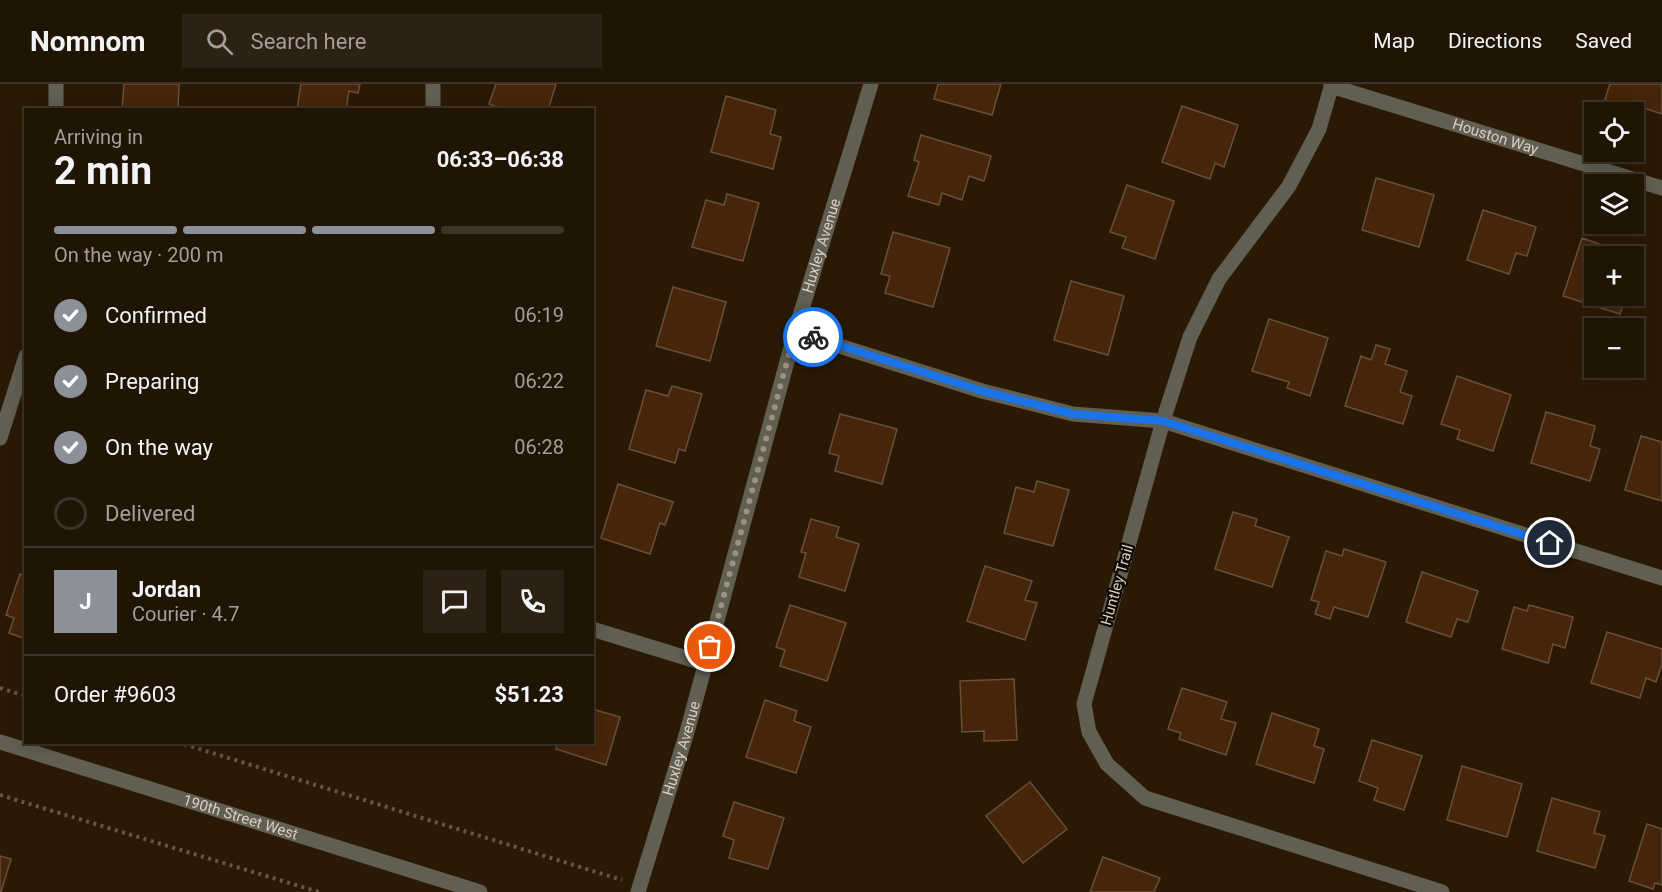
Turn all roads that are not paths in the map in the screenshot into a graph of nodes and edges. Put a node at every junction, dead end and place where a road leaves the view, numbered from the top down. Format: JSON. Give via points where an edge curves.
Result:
{"nodes":[{"id":1,"x":56,"y":84,"type":"edge"},
{"id":2,"x":433,"y":84,"type":"edge"},
{"id":3,"x":871,"y":84,"type":"edge"},
{"id":4,"x":1331,"y":85,"type":"edge"},
{"id":5,"x":56,"y":108,"type":"edge"},
{"id":6,"x":433,"y":108,"type":"edge"},
{"id":7,"x":1662,"y":188,"type":"edge"},
{"id":8,"x":795,"y":332,"type":"junction"},
{"id":9,"x":24,"y":362,"type":"edge"},
{"id":10,"x":1163,"y":421,"type":"junction"},
{"id":11,"x":0,"y":438,"type":"edge"},
{"id":12,"x":1662,"y":578,"type":"edge"},
{"id":13,"x":594,"y":630,"type":"edge"},
{"id":14,"x":706,"y":664,"type":"junction"},
{"id":15,"x":0,"y":742,"type":"edge"},
{"id":16,"x":639,"y":889,"type":"edge"},
{"id":17,"x":480,"y":892,"type":"edge"},
{"id":18,"x":1442,"y":892,"type":"edge"}],
"edges":[{"from":1,"to":5,"type":"street"},
{"from":2,"to":6,"type":"street"},
{"from":3,"to":8,"type":"street","name":"Huxley Avenue"},
{"from":4,"to":7,"type":"street","name":"Houston Way"},
{"from":4,"to":10,"type":"street","name":"Huntley Trail","via":[[1319,129],[1289,186],[1219,279],[1190,337]]},
{"from":8,"to":10,"type":"street","via":[[982,391],[1073,414]]},
{"from":8,"to":14,"type":"street","name":"Huxley Avenue"},
{"from":9,"to":11,"type":"street"},
{"from":10,"to":12,"type":"street"},
{"from":10,"to":18,"type":"street","name":"Huntley Trail","via":[[1084,704],[1089,732],[1107,764],[1145,798]]},
{"from":13,"to":14,"type":"street"},
{"from":14,"to":16,"type":"street","name":"Huxley Avenue"},
{"from":15,"to":17,"type":"street","name":"190th Street West"}]}
